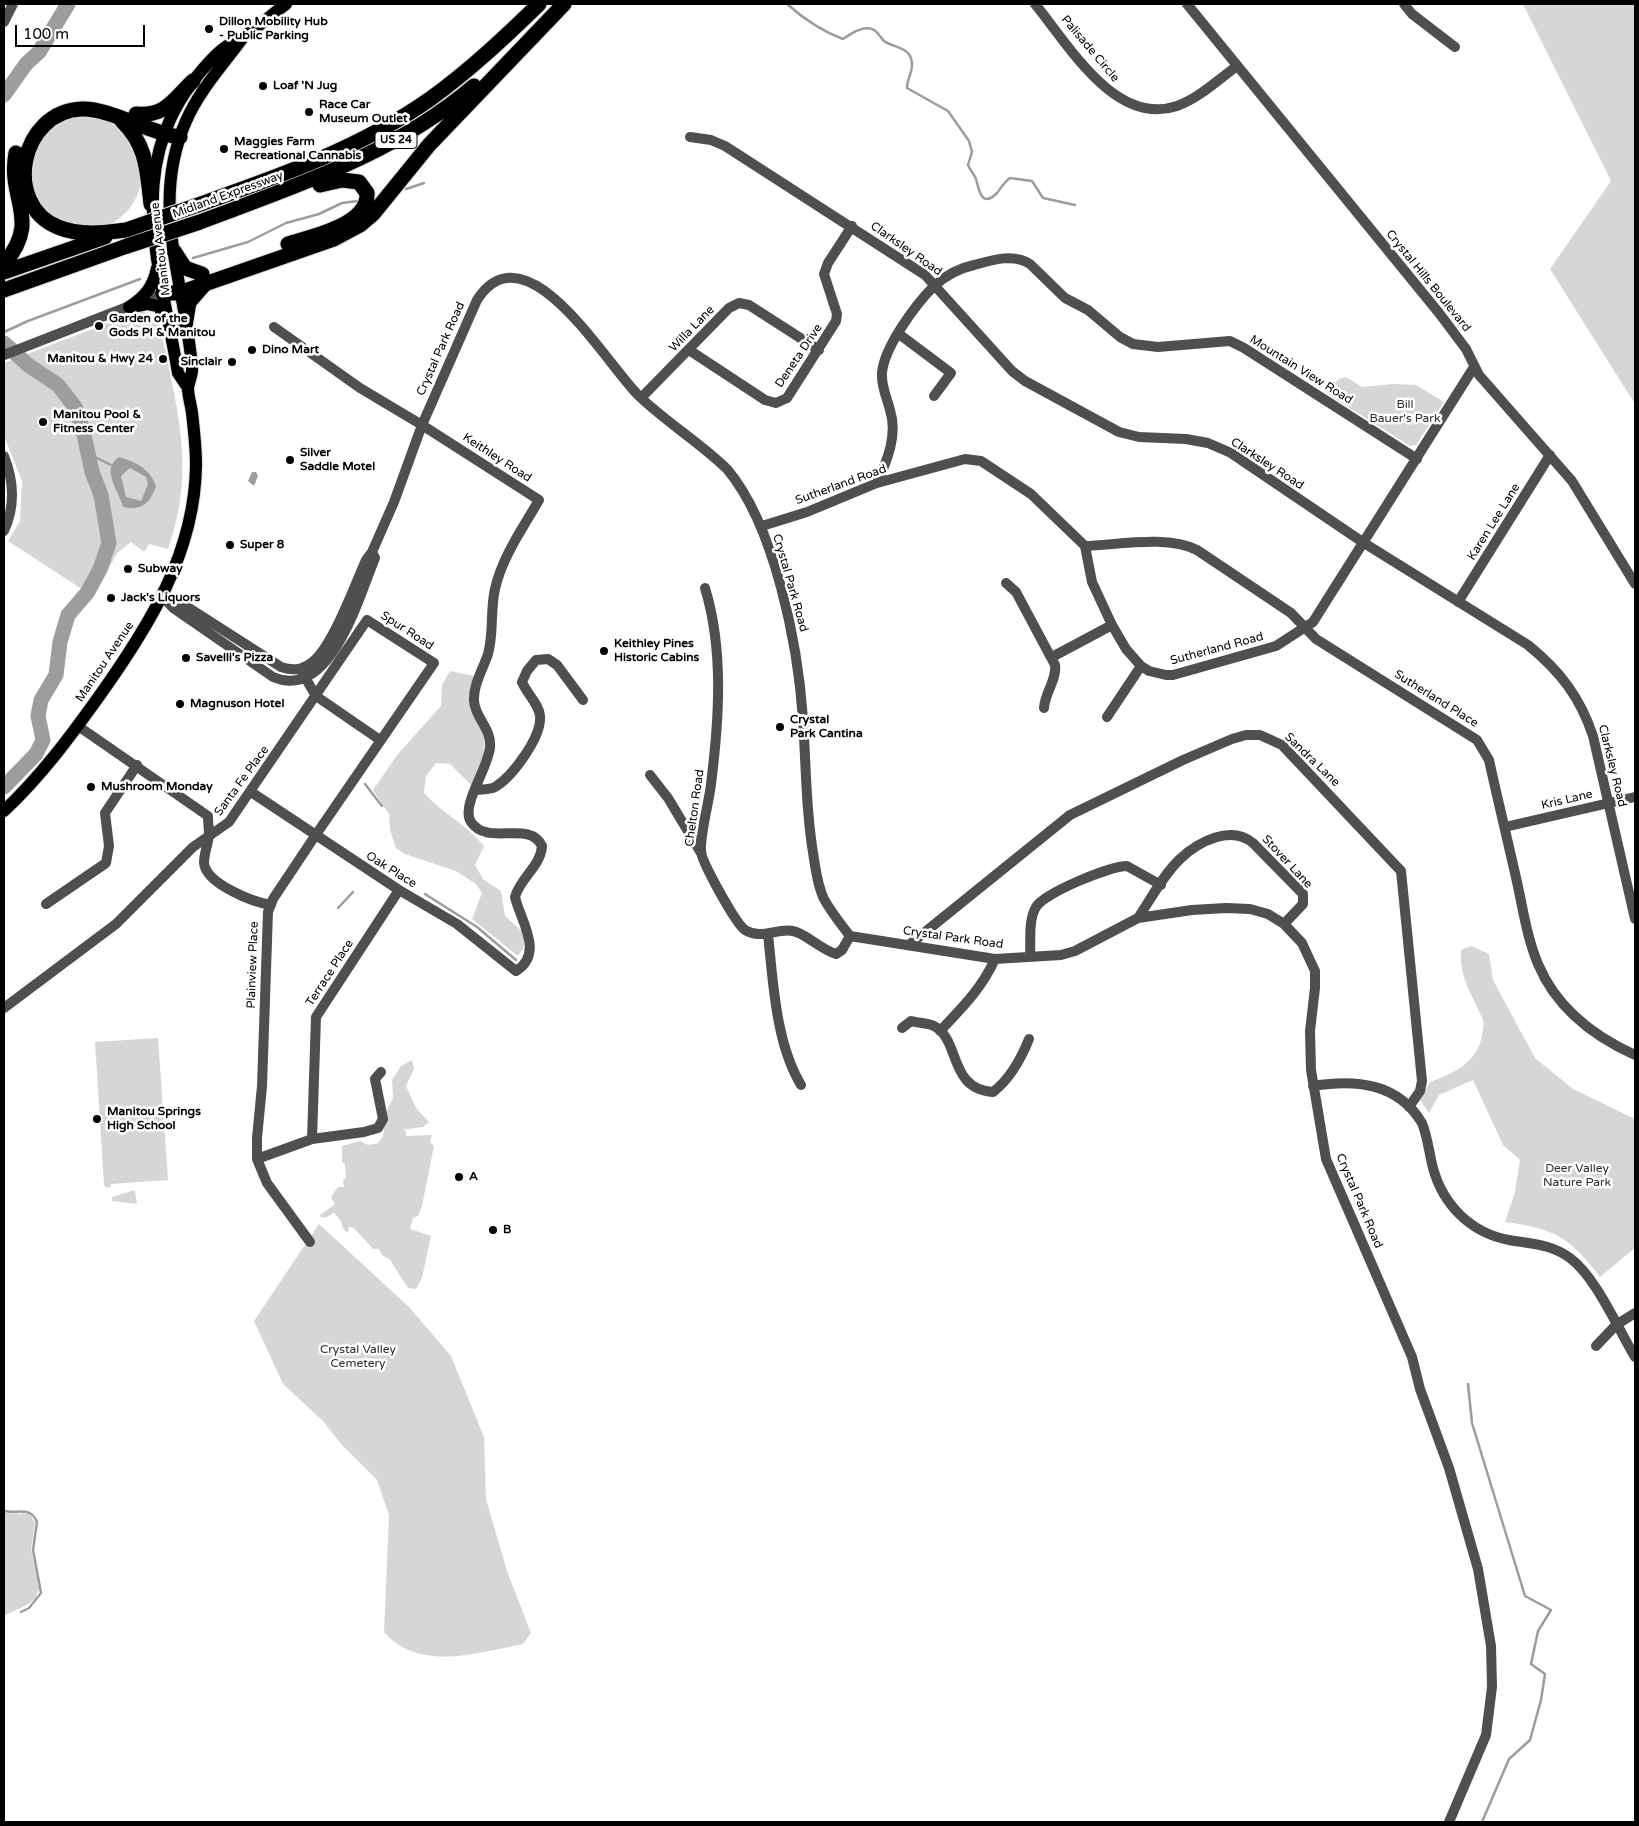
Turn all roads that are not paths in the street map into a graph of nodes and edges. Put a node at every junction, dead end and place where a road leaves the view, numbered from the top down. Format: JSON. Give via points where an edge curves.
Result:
{"nodes":[{"id":1,"x":13,"y":4,"type":"edge"},
{"id":2,"x":286,"y":4,"type":"edge"},
{"id":3,"x":539,"y":4,"type":"edge"},
{"id":4,"x":563,"y":4,"type":"edge"},
{"id":5,"x":1035,"y":4,"type":"edge"},
{"id":6,"x":1186,"y":4,"type":"edge"},
{"id":7,"x":1404,"y":4,"type":"edge"},
{"id":8,"x":4,"y":22,"type":"edge"},
{"id":9,"x":244,"y":36,"type":"junction"},
{"id":10,"x":1455,"y":47,"type":"dead end"},
{"id":11,"x":1237,"y":66,"type":"junction"},
{"id":12,"x":192,"y":80,"type":"junction"},
{"id":13,"x":136,"y":114,"type":"junction"},
{"id":14,"x":119,"y":118,"type":"junction"},
{"id":15,"x":165,"y":130,"type":"junction"},
{"id":16,"x":180,"y":137,"type":"junction"},
{"id":17,"x":690,"y":137,"type":"dead end"},
{"id":18,"x":151,"y":204,"type":"junction"},
{"id":19,"x":237,"y":208,"type":"junction"},
{"id":20,"x":852,"y":226,"type":"junction"},
{"id":21,"x":126,"y":230,"type":"junction"},
{"id":22,"x":174,"y":251,"type":"junction"},
{"id":23,"x":158,"y":263,"type":"junction"},
{"id":24,"x":4,"y":264,"type":"edge"},
{"id":25,"x":4,"y":272,"type":"edge"},
{"id":26,"x":208,"y":277,"type":"junction"},
{"id":27,"x":936,"y":285,"type":"junction"},
{"id":28,"x":179,"y":288,"type":"junction"},
{"id":29,"x":4,"y":290,"type":"edge"},
{"id":30,"x":163,"y":293,"type":"junction"},
{"id":31,"x":129,"y":307,"type":"junction"},
{"id":32,"x":186,"y":326,"type":"junction"},
{"id":33,"x":170,"y":327,"type":"junction"},
{"id":34,"x":274,"y":327,"type":"dead end"},
{"id":35,"x":899,"y":334,"type":"junction"},
{"id":36,"x":689,"y":350,"type":"junction"},
{"id":37,"x":819,"y":350,"type":"junction"},
{"id":38,"x":4,"y":355,"type":"edge"},
{"id":39,"x":1474,"y":366,"type":"junction"},
{"id":40,"x":188,"y":388,"type":"junction"},
{"id":41,"x":934,"y":396,"type":"dead end"},
{"id":42,"x":641,"y":398,"type":"junction"},
{"id":43,"x":422,"y":425,"type":"junction"},
{"id":44,"x":1550,"y":455,"type":"junction"},
{"id":45,"x":4,"y":456,"type":"edge"},
{"id":46,"x":1417,"y":458,"type":"junction"},
{"id":47,"x":877,"y":483,"type":"junction"},
{"id":48,"x":762,"y":526,"type":"junction"},
{"id":49,"x":4,"y":531,"type":"edge"},
{"id":50,"x":1364,"y":543,"type":"junction"},
{"id":51,"x":1085,"y":546,"type":"junction"},
{"id":52,"x":372,"y":552,"type":"junction"},
{"id":53,"x":1006,"y":583,"type":"dead end"},
{"id":54,"x":1635,"y":584,"type":"edge"},
{"id":55,"x":705,"y":588,"type":"dead end"},
{"id":56,"x":162,"y":597,"type":"junction"},
{"id":57,"x":1458,"y":602,"type":"junction"},
{"id":58,"x":367,"y":620,"type":"joint"},
{"id":59,"x":1112,"y":625,"type":"junction"},
{"id":60,"x":1303,"y":627,"type":"junction"},
{"id":61,"x":1052,"y":656,"type":"junction"},
{"id":62,"x":434,"y":663,"type":"joint"},
{"id":63,"x":1141,"y":666,"type":"junction"},
{"id":64,"x":301,"y":668,"type":"junction"},
{"id":65,"x":306,"y":679,"type":"junction"},
{"id":66,"x":316,"y":696,"type":"junction"},
{"id":67,"x":583,"y":700,"type":"dead end"},
{"id":68,"x":1044,"y":708,"type":"dead end"},
{"id":69,"x":1107,"y":717,"type":"dead end"},
{"id":70,"x":78,"y":726,"type":"junction"},
{"id":71,"x":380,"y":740,"type":"junction"},
{"id":72,"x":137,"y":766,"type":"junction"},
{"id":73,"x":650,"y":775,"type":"dead end"},
{"id":74,"x":476,"y":790,"type":"junction"},
{"id":75,"x":251,"y":792,"type":"junction"},
{"id":76,"x":1635,"y":797,"type":"edge"},
{"id":77,"x":1608,"y":803,"type":"junction"},
{"id":78,"x":4,"y":811,"type":"edge"},
{"id":79,"x":1504,"y":827,"type":"junction"},
{"id":80,"x":209,"y":836,"type":"junction"},
{"id":81,"x":315,"y":836,"type":"junction"},
{"id":82,"x":701,"y":852,"type":"junction"},
{"id":83,"x":1161,"y":885,"type":"junction"},
{"id":84,"x":399,"y":890,"type":"junction"},
{"id":85,"x":46,"y":904,"type":"dead end"},
{"id":86,"x":271,"y":905,"type":"junction"},
{"id":87,"x":1138,"y":918,"type":"junction"},
{"id":88,"x":1635,"y":919,"type":"edge"},
{"id":89,"x":1284,"y":924,"type":"junction"},
{"id":90,"x":768,"y":934,"type":"junction"},
{"id":91,"x":850,"y":936,"type":"junction"},
{"id":92,"x":909,"y":945,"type":"junction"},
{"id":93,"x":1030,"y":957,"type":"junction"},
{"id":94,"x":995,"y":959,"type":"junction"},
{"id":95,"x":516,"y":971,"type":"joint"},
{"id":96,"x":4,"y":1008,"type":"edge"},
{"id":97,"x":902,"y":1028,"type":"dead end"},
{"id":98,"x":940,"y":1031,"type":"junction"},
{"id":99,"x":1029,"y":1039,"type":"dead end"},
{"id":100,"x":1635,"y":1055,"type":"edge"},
{"id":101,"x":380,"y":1072,"type":"dead end"},
{"id":102,"x":801,"y":1085,"type":"dead end"},
{"id":103,"x":1313,"y":1086,"type":"junction"},
{"id":104,"x":1410,"y":1106,"type":"junction"},
{"id":105,"x":312,"y":1140,"type":"junction"},
{"id":106,"x":257,"y":1159,"type":"junction"},
{"id":107,"x":310,"y":1242,"type":"dead end"},
{"id":108,"x":1635,"y":1312,"type":"edge"},
{"id":109,"x":1616,"y":1325,"type":"junction"},
{"id":110,"x":1596,"y":1346,"type":"dead end"},
{"id":111,"x":1635,"y":1357,"type":"edge"},
{"id":112,"x":1449,"y":1822,"type":"edge"}],
"edges":[{"from":1,"to":8,"type":"street"},
{"from":2,"to":9,"type":"main road","name":"Manitou Avenue"},
{"from":3,"to":21,"type":"highway","name":"Midland Expressway","number":"US 24","bridge":true,"via":[[448,86],[396,121],[334,153]]},
{"from":4,"to":19,"type":"highway","name":"Midland Expressway","number":"US 24","via":[[477,83],[420,125],[379,150],[330,173]]},
{"from":4,"to":26,"type":"highway","via":[[435,139],[360,225],[334,239]]},
{"from":5,"to":11,"type":"street","name":"Palisade Circle","via":[[1106,90],[1138,107],[1161,109],[1177,106]]},
{"from":6,"to":11,"type":"street","name":"Crystal Hills Boulevard"},
{"from":7,"to":10,"type":"street"},
{"from":9,"to":12,"type":"main road","name":"Manitou Avenue","via":[[228,44]]},
{"from":9,"to":16,"type":"main road","name":"Manitou Avenue","via":[[201,93]]},
{"from":11,"to":39,"type":"street","name":"Crystal Hills Boulevard","via":[[1439,313],[1466,349]]},
{"from":12,"to":13,"type":"highway","via":[[160,113]]},
{"from":12,"to":15,"type":"main road","name":"Manitou Avenue"},
{"from":13,"to":15,"type":"highway"},
{"from":13,"to":24,"type":"highway","via":[[98,100],[79,99],[59,103],[29,125],[14,162],[23,228],[15,250]]},
{"from":14,"to":15,"type":"highway"},
{"from":14,"to":18,"type":"highway","via":[[140,142]]},
{"from":14,"to":21,"type":"highway","via":[[83,108],[52,118],[31,141],[24,170],[30,199],[49,223],[80,232]]},
{"from":15,"to":16,"type":"highway"},
{"from":15,"to":18,"type":"main road","name":"Manitou Avenue","via":[[156,163]]},
{"from":16,"to":22,"type":"main road","name":"Manitou Avenue","via":[[168,183]]},
{"from":17,"to":20,"type":"street","name":"Clarksley Road","via":[[725,146]]},
{"from":18,"to":23,"type":"main road","name":"Manitou Avenue"},
{"from":19,"to":26,"type":"highway","via":[[342,180],[359,182],[367,196],[363,211],[343,224]]},
{"from":19,"to":29,"type":"highway","name":"Midland Expressway","number":"US 24","bridge":true},
{"from":20,"to":27,"type":"street","name":"Clarksley Road"},
{"from":20,"to":37,"type":"street","name":"Deneta Drive","via":[[825,269],[825,280],[837,314]]},
{"from":21,"to":25,"type":"highway","name":"Midland Expressway","number":"US 24"},
{"from":22,"to":26,"type":"highway","via":[[185,268]]},
{"from":22,"to":28,"type":"main road","name":"Manitou Avenue"},
{"from":23,"to":30,"type":"main road","name":"Manitou Avenue"},
{"from":23,"to":31,"type":"main road","via":[[149,290]]},
{"from":26,"to":28,"type":"highway"},
{"from":26,"to":32,"type":"highway","via":[[190,300]]},
{"from":27,"to":35,"type":"street","name":"Mountain View Road","via":[[919,303]]},
{"from":27,"to":46,"type":"street","name":"Mountain View Road","via":[[966,267],[1010,258],[1024,260],[1065,298],[1088,310],[1126,341],[1158,347],[1230,341]]},
{"from":27,"to":50,"type":"street","name":"Clarksley Road","via":[[1025,381],[1119,432],[1139,437],[1208,443],[1231,453]]},
{"from":28,"to":30,"type":"highway"},
{"from":28,"to":32,"type":"main road","name":"Manitou Avenue"},
{"from":30,"to":31,"type":"street"},
{"from":30,"to":33,"type":"main road","name":"Manitou Avenue"},
{"from":31,"to":33,"type":"main road","via":[[158,306]]},
{"from":31,"to":38,"type":"street"},
{"from":32,"to":40,"type":"main road","name":"Manitou Avenue","via":[[193,370]]},
{"from":33,"to":40,"type":"main road","name":"Manitou Avenue","via":[[178,373]]},
{"from":34,"to":43,"type":"street","via":[[360,388]]},
{"from":35,"to":41,"type":"street","via":[[951,373]]},
{"from":35,"to":47,"type":"street","name":"Mountain View Road","via":[[883,366],[882,382],[892,429],[889,456]]},
{"from":36,"to":37,"type":"street","name":"Willa Lane","via":[[729,308],[739,304],[749,306]]},
{"from":36,"to":37,"type":"street","name":"Deneta Drive","via":[[765,400],[776,403],[787,398]]},
{"from":36,"to":42,"type":"street","name":"Willa Lane"},
{"from":39,"to":44,"type":"street","name":"Crystal Hills Boulevard"},
{"from":39,"to":46,"type":"street","name":"Sutherland Road"},
{"from":40,"to":56,"type":"main road","name":"Manitou Avenue","via":[[195,432],[193,497],[177,567]]},
{"from":42,"to":43,"type":"street","name":"Crystal Park Road","via":[[555,298],[534,283],[513,277],[488,285],[477,300]]},
{"from":42,"to":48,"type":"street","name":"Crystal Park Road","via":[[726,469]]},
{"from":43,"to":52,"type":"street","name":"Crystal Park Road"},
{"from":43,"to":74,"type":"street","name":"Keithley Road","via":[[539,500],[511,548],[495,589],[488,652],[474,700],[489,734],[490,747]]},
{"from":44,"to":54,"type":"street","name":"Crystal Hills Boulevard","via":[[1572,481]]},
{"from":44,"to":57,"type":"street","name":"Karen Lee Lane"},
{"from":45,"to":49,"type":"street","via":[[12,488],[10,518]]},
{"from":46,"to":50,"type":"street","name":"Sutherland Road"},
{"from":47,"to":48,"type":"street","name":"Sutherland Road","via":[[807,512]]},
{"from":47,"to":51,"type":"street","name":"Sutherland Road","via":[[965,459],[981,461],[1031,494]]},
{"from":48,"to":91,"type":"street","name":"Crystal Park Road","via":[[796,652],[808,817],[818,880],[824,898]]},
{"from":50,"to":57,"type":"street","name":"Clarksley Road"},
{"from":50,"to":60,"type":"street","name":"Sutherland Road","via":[[1320,614]]},
{"from":51,"to":59,"type":"street","via":[[1092,582]]},
{"from":51,"to":60,"type":"street","name":"Sutherland Place","via":[[1166,542],[1190,547],[1291,613]]},
{"from":52,"to":64,"type":"street","name":"Crystal Park Road","via":[[331,637],[318,657]]},
{"from":52,"to":65,"type":"street","name":"Crystal Park Road","via":[[375,558],[336,647],[321,668]]},
{"from":53,"to":61,"type":"street","via":[[1016,592]]},
{"from":55,"to":82,"type":"street","name":"Chelton Road","via":[[712,610],[719,700]]},
{"from":56,"to":64,"type":"street","via":[[178,601],[275,664],[288,669]]},
{"from":56,"to":65,"type":"street","via":[[273,677]]},
{"from":56,"to":70,"type":"main road","name":"Manitou Avenue","via":[[134,647]]},
{"from":57,"to":77,"type":"street","name":"Clarksley Road","via":[[1528,645],[1574,692],[1593,736]]},
{"from":58,"to":62,"type":"street","name":"Spur Road"},
{"from":58,"to":66,"type":"street","name":"Santa Fe Place"},
{"from":59,"to":61,"type":"street"},
{"from":59,"to":63,"type":"street"},
{"from":60,"to":63,"type":"street","name":"Sutherland Road","via":[[1276,646],[1173,674],[1157,674]]},
{"from":60,"to":79,"type":"street","name":"Sutherland Place","via":[[1316,639],[1477,740],[1489,760]]},
{"from":61,"to":68,"type":"street","via":[[1056,670],[1044,696]]},
{"from":62,"to":71,"type":"street","name":"Plainview Place"},
{"from":63,"to":69,"type":"street"},
{"from":64,"to":65,"type":"street"},
{"from":65,"to":66,"type":"street"},
{"from":66,"to":71,"type":"street"},
{"from":66,"to":75,"type":"street","name":"Santa Fe Place"},
{"from":67,"to":74,"type":"street","via":[[558,665],[548,659],[536,660],[522,682],[540,716],[538,732],[505,779],[493,788]]},
{"from":70,"to":72,"type":"street"},
{"from":70,"to":78,"type":"main road","name":"Manitou Avenue","via":[[39,777]]},
{"from":71,"to":81,"type":"street","name":"Plainview Place"},
{"from":72,"to":80,"type":"street","via":[[208,816]]},
{"from":72,"to":85,"type":"street","via":[[105,813],[109,846],[106,863]]},
{"from":73,"to":82,"type":"street"},
{"from":74,"to":95,"type":"street","name":"Keithley Road","via":[[468,806],[474,825],[492,833],[533,836],[542,846],[542,852],[522,880],[515,897],[530,936],[525,962]]},
{"from":75,"to":80,"type":"street","name":"Santa Fe Place","via":[[229,822]]},
{"from":75,"to":81,"type":"street","name":"Oak Place"},
{"from":76,"to":77,"type":"street","name":"Kris Lane"},
{"from":77,"to":79,"type":"street","name":"Kris Lane"},
{"from":77,"to":88,"type":"street","name":"Clarksley Road"},
{"from":79,"to":100,"type":"street","name":"Sutherland Place","via":[[1532,947],[1545,978],[1577,1020],[1605,1040]]},
{"from":80,"to":86,"type":"street","via":[[204,862],[211,876],[253,902]]},
{"from":80,"to":96,"type":"street","name":"Santa Fe Place","via":[[193,847],[116,924]]},
{"from":81,"to":84,"type":"street","name":"Oak Place"},
{"from":81,"to":86,"type":"street","name":"Plainview Place"},
{"from":82,"to":90,"type":"street","name":"Chelton Road","via":[[739,926],[749,932]]},
{"from":83,"to":87,"type":"street","name":"Stover Lane"},
{"from":83,"to":89,"type":"street","name":"Stover Lane","via":[[1187,853],[1223,834],[1237,834],[1252,843],[1303,894],[1303,904]]},
{"from":83,"to":93,"type":"street","via":[[1122,866],[1097,872],[1042,900],[1033,914]]},
{"from":84,"to":95,"type":"street","name":"Oak Place","via":[[457,924]]},
{"from":84,"to":105,"type":"street","name":"Terrace Place","via":[[316,1017]]},
{"from":86,"to":106,"type":"street","name":"Plainview Place","via":[[266,927]]},
{"from":87,"to":89,"type":"street","name":"Crystal Park Road","via":[[1226,908],[1258,911]]},
{"from":87,"to":93,"type":"street","name":"Crystal Park Road","via":[[1074,952]]},
{"from":89,"to":103,"type":"street","name":"Crystal Park Road","via":[[1302,943],[1315,971],[1310,1031]]},
{"from":90,"to":91,"type":"street","name":"Chelton Road","via":[[794,931],[816,946],[836,954]]},
{"from":90,"to":102,"type":"street","via":[[773,984],[788,1062]]},
{"from":91,"to":92,"type":"street","name":"Crystal Park Road"},
{"from":92,"to":94,"type":"street","name":"Crystal Park Road"},
{"from":92,"to":104,"type":"street","name":"Sandra Lane","via":[[1070,816],[1232,739],[1246,735],[1265,736],[1282,745],[1401,871],[1422,1081],[1420,1091]]},
{"from":93,"to":94,"type":"street","name":"Crystal Park Road"},
{"from":94,"to":98,"type":"street","via":[[978,992]]},
{"from":97,"to":98,"type":"street","via":[[912,1021]]},
{"from":98,"to":99,"type":"street","via":[[962,1076],[982,1092],[993,1092],[1002,1085]]},
{"from":101,"to":105,"type":"street","via":[[375,1079],[383,1119],[378,1128]]},
{"from":103,"to":104,"type":"street","via":[[1344,1082],[1367,1084],[1394,1094]]},
{"from":103,"to":112,"type":"street","name":"Crystal Park Road","via":[[1326,1159],[1412,1356],[1483,1592],[1491,1646],[1490,1713],[1486,1735]]},
{"from":104,"to":109,"type":"street","via":[[1427,1134],[1441,1190],[1456,1210],[1473,1225],[1494,1236],[1541,1244],[1570,1258],[1590,1280]]},
{"from":105,"to":106,"type":"street"},
{"from":106,"to":107,"type":"street","name":"Plainview Place","via":[[267,1183]]},
{"from":108,"to":109,"type":"street"},
{"from":109,"to":110,"type":"street"},
{"from":109,"to":111,"type":"street"}]}
